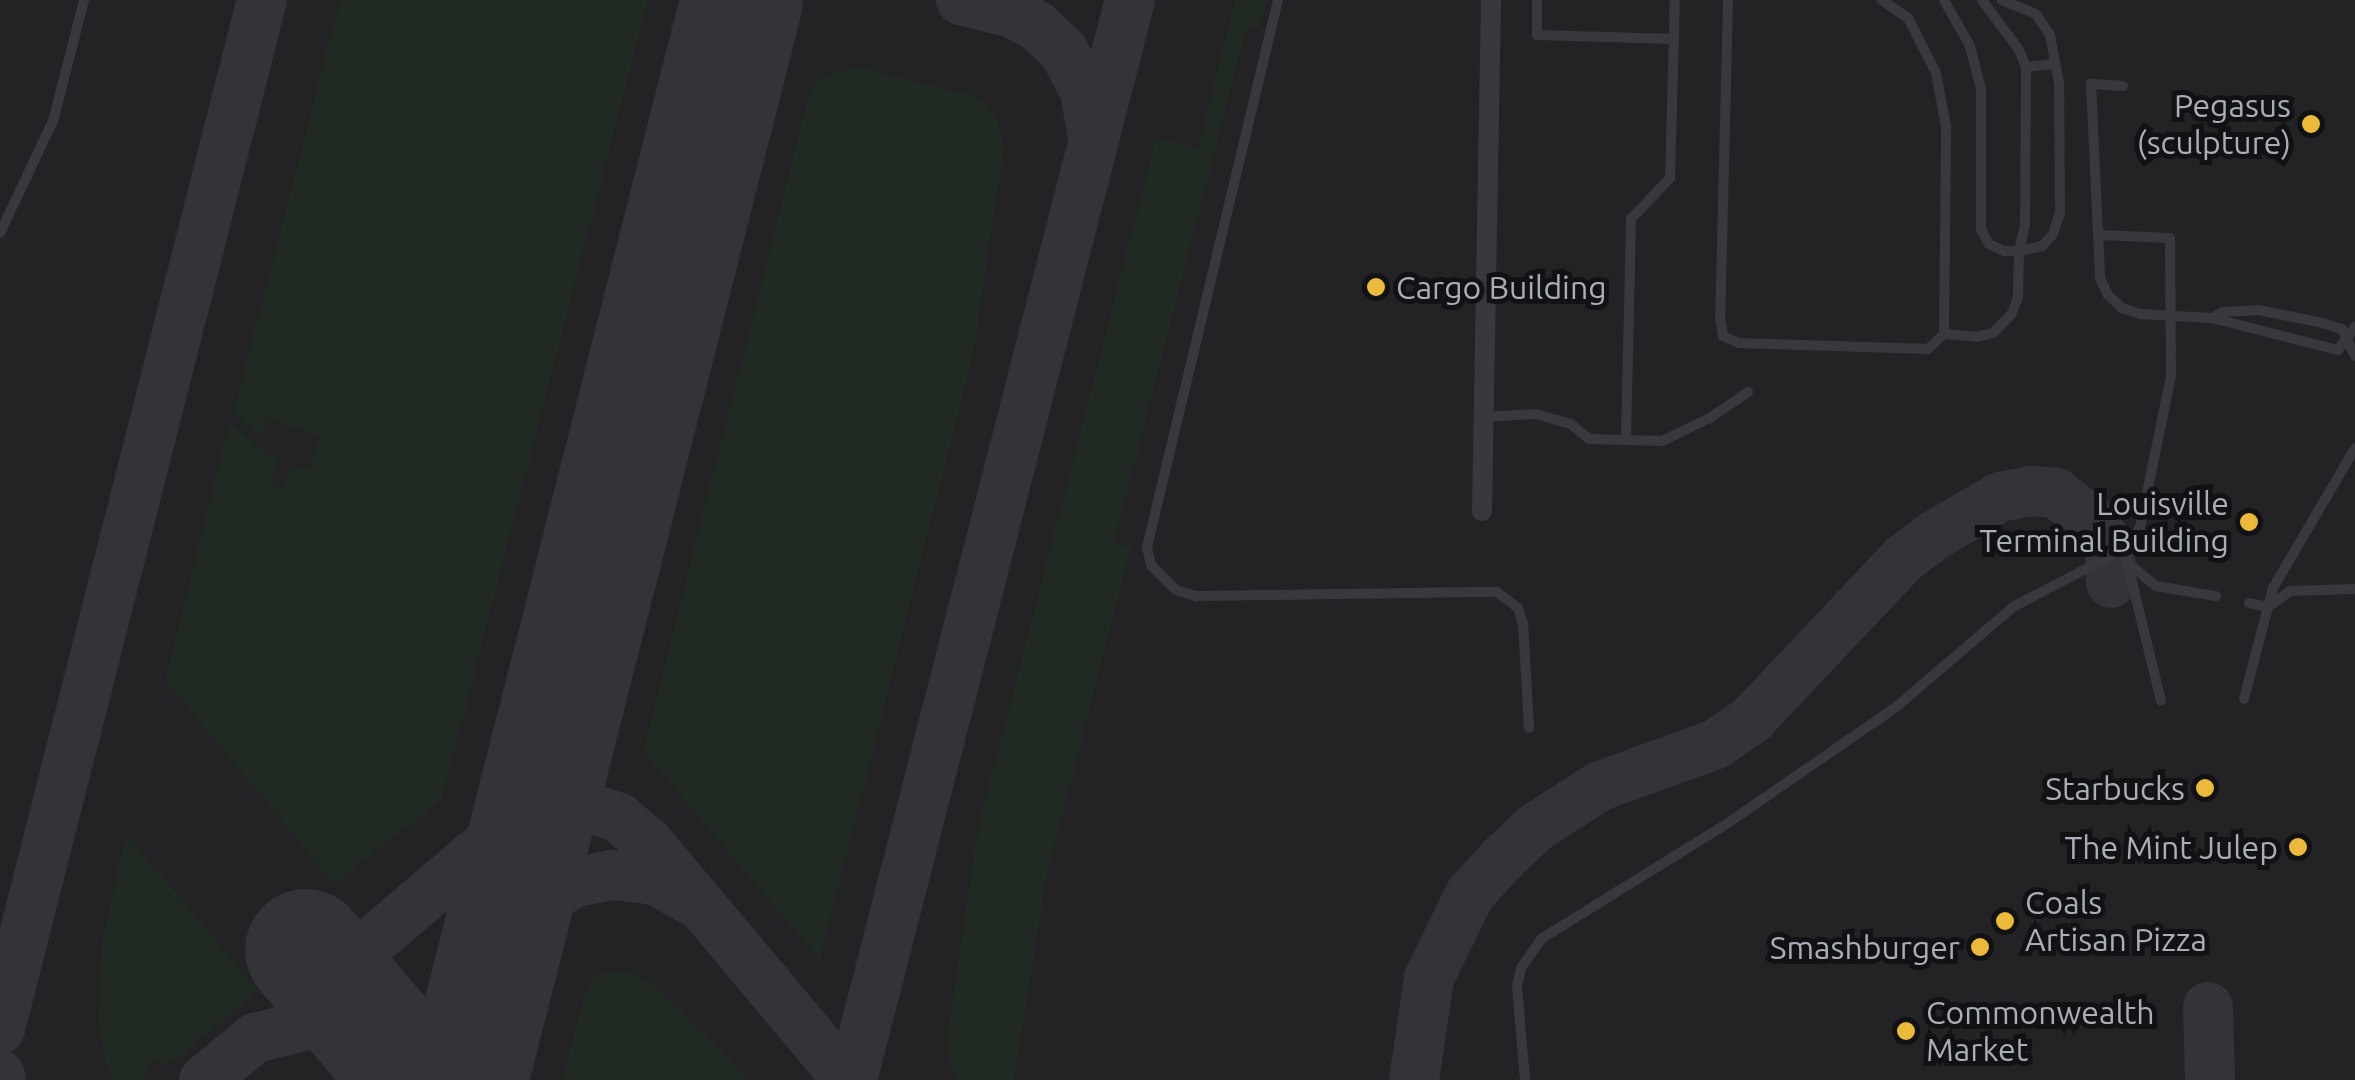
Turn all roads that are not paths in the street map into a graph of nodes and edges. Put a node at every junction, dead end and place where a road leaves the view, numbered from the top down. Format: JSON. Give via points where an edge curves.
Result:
{"nodes":[{"id":1,"x":84,"y":0,"type":"edge"},
{"id":2,"x":1278,"y":0,"type":"edge"},
{"id":3,"x":1491,"y":0,"type":"edge"},
{"id":4,"x":1537,"y":0,"type":"edge"},
{"id":5,"x":1675,"y":0,"type":"edge"},
{"id":6,"x":1728,"y":0,"type":"edge"},
{"id":7,"x":1881,"y":0,"type":"edge"},
{"id":8,"x":1944,"y":0,"type":"edge"},
{"id":9,"x":1982,"y":0,"type":"edge"},
{"id":10,"x":2002,"y":0,"type":"edge"},
{"id":11,"x":1674,"y":38,"type":"junction"},
{"id":12,"x":2056,"y":64,"type":"junction"},
{"id":13,"x":2026,"y":67,"type":"junction"},
{"id":14,"x":2123,"y":86,"type":"dead end"},
{"id":15,"x":0,"y":234,"type":"edge"},
{"id":16,"x":2100,"y":236,"type":"junction"},
{"id":17,"x":2019,"y":251,"type":"junction"},
{"id":18,"x":2172,"y":316,"type":"junction"},
{"id":19,"x":2212,"y":318,"type":"junction"},
{"id":20,"x":2355,"y":327,"type":"edge"},
{"id":21,"x":1944,"y":334,"type":"junction"},
{"id":22,"x":2352,"y":340,"type":"edge"},
{"id":23,"x":2355,"y":356,"type":"edge"},
{"id":24,"x":1748,"y":392,"type":"dead end"},
{"id":25,"x":1484,"y":417,"type":"junction"},
{"id":26,"x":1626,"y":440,"type":"junction"},
{"id":27,"x":2355,"y":448,"type":"edge"},
{"id":28,"x":1482,"y":511,"type":"dead end"},
{"id":29,"x":2124,"y":548,"type":"junction"},
{"id":30,"x":2128,"y":564,"type":"junction"},
{"id":31,"x":2355,"y":589,"type":"edge"},
{"id":32,"x":2216,"y":596,"type":"dead end"},
{"id":33,"x":2249,"y":603,"type":"dead end"},
{"id":34,"x":2268,"y":607,"type":"junction"},
{"id":35,"x":2244,"y":698,"type":"dead end"},
{"id":36,"x":2161,"y":701,"type":"dead end"},
{"id":37,"x":1529,"y":728,"type":"dead end"},
{"id":38,"x":1525,"y":1080,"type":"edge"}],
"edges":[{"from":1,"to":15,"type":"lane","via":[[53,121]]},
{"from":2,"to":37,"type":"lane","via":[[1147,547],[1151,565],[1176,590],[1196,596],[1496,592],[1518,608],[1523,622]]},
{"from":3,"to":25,"type":"street"},
{"from":4,"to":11,"type":"lane","via":[[1536,35]]},
{"from":5,"to":11,"type":"lane"},
{"from":6,"to":21,"type":"lane","via":[[1723,336],[1739,343],[1928,349]]},
{"from":7,"to":21,"type":"lane","via":[[1908,18],[1936,72],[1946,126]]},
{"from":8,"to":17,"type":"lane","via":[[1970,46],[1980,90],[1981,229],[1990,244]]},
{"from":9,"to":13,"type":"lane"},
{"from":10,"to":12,"type":"lane","via":[[2046,24]]},
{"from":11,"to":26,"type":"lane","via":[[1670,178],[1631,218]]},
{"from":12,"to":13,"type":"lane"},
{"from":12,"to":17,"type":"lane","via":[[2060,212],[2042,246]]},
{"from":13,"to":17,"type":"lane","via":[[2025,225]]},
{"from":14,"to":16,"type":"lane","via":[[2091,84]]},
{"from":16,"to":18,"type":"lane","via":[[2100,278],[2108,295],[2122,308]]},
{"from":16,"to":18,"type":"lane","via":[[2170,238]]},
{"from":17,"to":21,"type":"lane","via":[[2011,315],[1976,337]]},
{"from":18,"to":19,"type":"lane"},
{"from":18,"to":29,"type":"lane","via":[[2164,414],[2140,527]]},
{"from":19,"to":22,"type":"lane","via":[[2338,350]]},
{"from":19,"to":22,"type":"lane","via":[[2258,310],[2342,329]]},
{"from":20,"to":22,"type":"lane"},
{"from":22,"to":23,"type":"lane"},
{"from":24,"to":26,"type":"lane","via":[[1662,441]]},
{"from":25,"to":26,"type":"lane","via":[[1536,414],[1571,424],[1589,440]]},
{"from":25,"to":28,"type":"street"},
{"from":27,"to":34,"type":"lane"},
{"from":29,"to":30,"type":"lane"},
{"from":29,"to":38,"type":"lane","via":[[2013,607],[1896,707],[1542,939],[1517,986]]},
{"from":30,"to":32,"type":"lane","via":[[2156,586]]},
{"from":30,"to":36,"type":"lane"},
{"from":31,"to":34,"type":"lane","via":[[2290,591]]},
{"from":33,"to":34,"type":"lane"},
{"from":34,"to":35,"type":"lane"}]}
